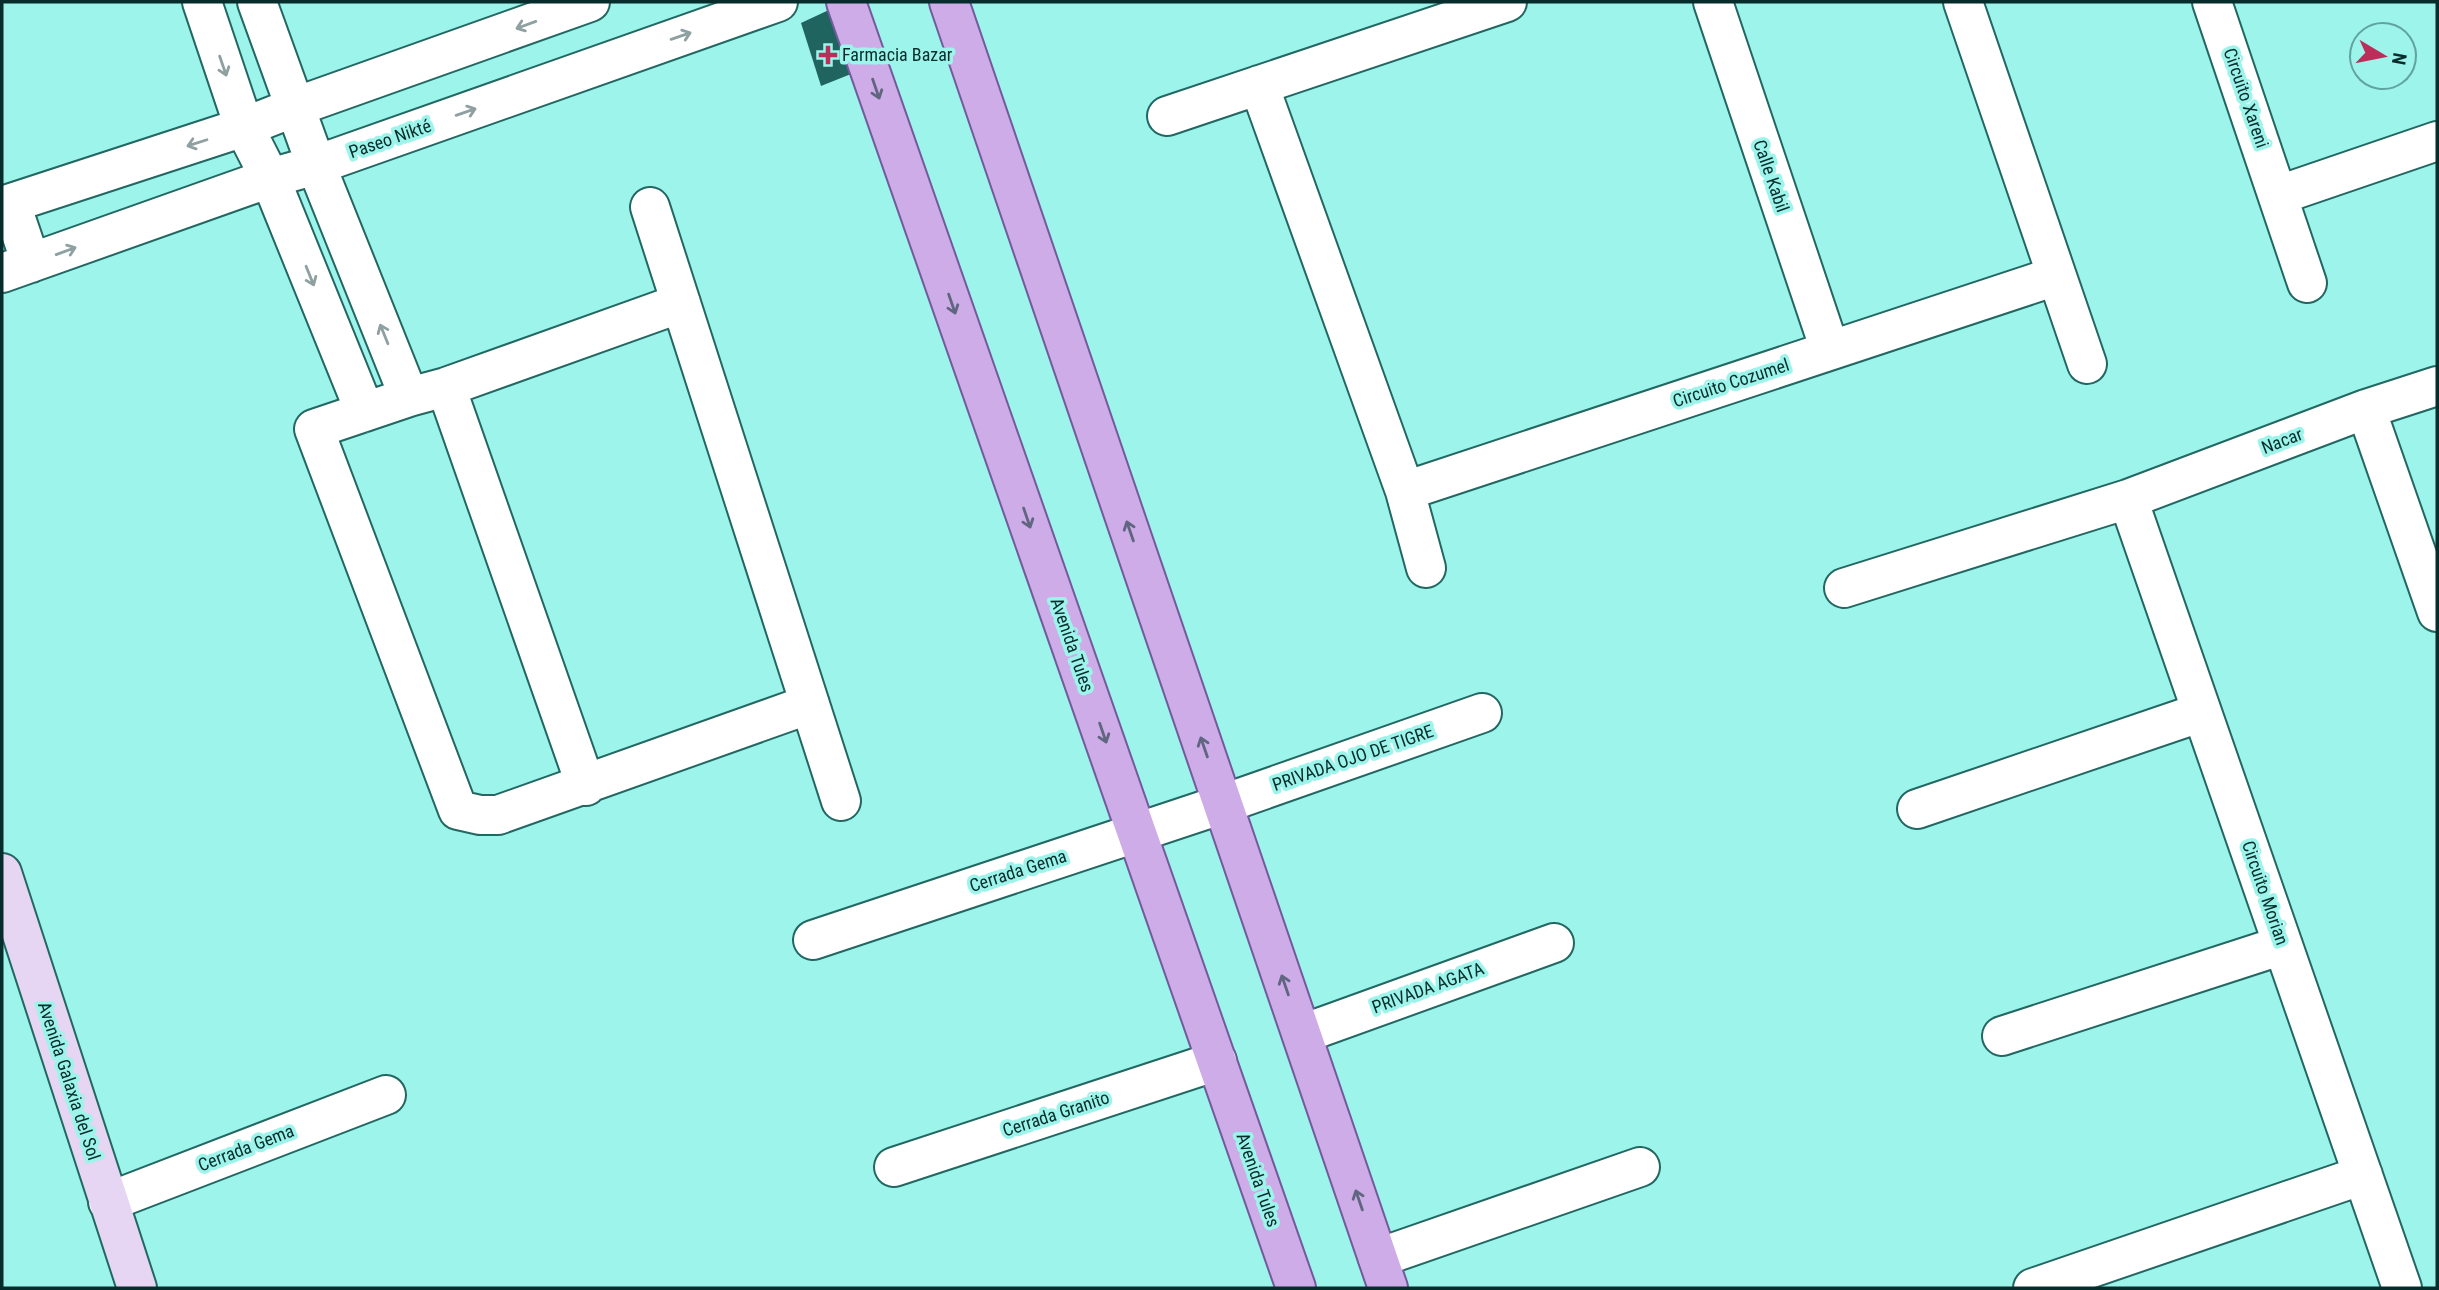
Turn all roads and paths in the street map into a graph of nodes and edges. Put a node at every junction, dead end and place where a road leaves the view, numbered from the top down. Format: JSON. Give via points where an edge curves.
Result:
{"nodes":[{"id":1,"x":202,"y":2,"type":"edge"},
{"id":2,"x":257,"y":2,"type":"edge"},
{"id":3,"x":590,"y":2,"type":"edge"},
{"id":4,"x":778,"y":2,"type":"edge"},
{"id":5,"x":846,"y":2,"type":"edge"},
{"id":6,"x":949,"y":2,"type":"edge"},
{"id":7,"x":1507,"y":2,"type":"edge"},
{"id":8,"x":1713,"y":2,"type":"edge"},
{"id":9,"x":1963,"y":2,"type":"edge"},
{"id":10,"x":2212,"y":2,"type":"edge"},
{"id":11,"x":1259,"y":85,"type":"junction"},
{"id":12,"x":295,"y":107,"type":"junction"},
{"id":13,"x":1167,"y":116,"type":"dead end"},
{"id":14,"x":244,"y":127,"type":"junction"},
{"id":15,"x":2437,"y":141,"type":"edge"},
{"id":16,"x":316,"y":165,"type":"junction"},
{"id":17,"x":270,"y":178,"type":"junction"},
{"id":18,"x":2279,"y":195,"type":"junction"},
{"id":19,"x":6,"y":205,"type":"edge"},
{"id":20,"x":650,"y":207,"type":"dead end"},
{"id":21,"x":16,"y":268,"type":"edge"},
{"id":22,"x":2056,"y":276,"type":"junction"},
{"id":23,"x":2307,"y":283,"type":"dead end"},
{"id":24,"x":681,"y":303,"type":"junction"},
{"id":25,"x":1830,"y":350,"type":"junction"},
{"id":26,"x":2087,"y":364,"type":"dead end"},
{"id":27,"x":2437,"y":386,"type":"edge"},
{"id":28,"x":446,"y":387,"type":"junction"},
{"id":29,"x":409,"y":397,"type":"junction"},
{"id":30,"x":2366,"y":409,"type":"junction"},
{"id":31,"x":365,"y":412,"type":"junction"},
{"id":32,"x":1405,"y":491,"type":"junction"},
{"id":33,"x":2128,"y":499,"type":"junction"},
{"id":34,"x":1426,"y":568,"type":"dead end"},
{"id":35,"x":1844,"y":587,"type":"dead end"},
{"id":36,"x":2437,"y":612,"type":"edge"},
{"id":37,"x":810,"y":704,"type":"junction"},
{"id":38,"x":2202,"y":712,"type":"junction"},
{"id":39,"x":1482,"y":713,"type":"dead end"},
{"id":40,"x":586,"y":786,"type":"junction"},
{"id":41,"x":841,"y":801,"type":"dead end"},
{"id":42,"x":1223,"y":804,"type":"junction"},
{"id":43,"x":1917,"y":809,"type":"dead end"},
{"id":44,"x":1138,"y":832,"type":"junction"},
{"id":45,"x":2,"y":873,"type":"edge"},
{"id":46,"x":813,"y":940,"type":"dead end"},
{"id":47,"x":1554,"y":943,"type":"dead end"},
{"id":48,"x":2283,"y":945,"type":"junction"},
{"id":49,"x":1302,"y":1034,"type":"junction"},
{"id":50,"x":2002,"y":1036,"type":"dead end"},
{"id":51,"x":1217,"y":1061,"type":"junction"},
{"id":52,"x":386,"y":1095,"type":"dead end"},
{"id":53,"x":894,"y":1167,"type":"dead end"},
{"id":54,"x":1640,"y":1167,"type":"dead end"},
{"id":55,"x":2362,"y":1175,"type":"junction"},
{"id":56,"x":107,"y":1202,"type":"junction"},
{"id":57,"x":1383,"y":1273,"type":"edge"},
{"id":58,"x":1290,"y":1287,"type":"edge"},
{"id":59,"x":137,"y":1288,"type":"edge"},
{"id":60,"x":2033,"y":1288,"type":"edge"},
{"id":61,"x":2402,"y":1288,"type":"edge"}],
"edges":[{"from":1,"to":14,"type":"street","one_way":true},
{"from":2,"to":12,"type":"street"},
{"from":3,"to":12,"type":"street","one_way":true},
{"from":16,"to":4,"type":"street","name":"Paseo Nikté","one_way":true},
{"from":5,"to":44,"type":"main road","name":"Avenida Tules","one_way":true},
{"from":42,"to":6,"type":"main road","one_way":true},
{"from":7,"to":11,"type":"street"},
{"from":8,"to":25,"type":"street","name":"Calle Kabil"},
{"from":9,"to":22,"type":"street"},
{"from":10,"to":18,"type":"street","name":"Circuito Xareni"},
{"from":11,"to":13,"type":"street"},
{"from":11,"to":32,"type":"street"},
{"from":12,"to":14,"type":"street"},
{"from":12,"to":16,"type":"street"},
{"from":14,"to":17,"type":"street"},
{"from":14,"to":19,"type":"street","one_way":true},
{"from":15,"to":18,"type":"street"},
{"from":16,"to":17,"type":"street","name":"Paseo Nikté"},
{"from":29,"to":16,"type":"street","one_way":true},
{"from":21,"to":17,"type":"street","name":"Paseo Nikté","one_way":true},
{"from":17,"to":31,"type":"street","one_way":true},
{"from":18,"to":23,"type":"street","name":"Circuito Xareni"},
{"from":19,"to":21,"type":"street"},
{"from":20,"to":24,"type":"street"},
{"from":22,"to":25,"type":"street","name":"Circuito Cozumel"},
{"from":22,"to":26,"type":"street"},
{"from":24,"to":28,"type":"street"},
{"from":24,"to":37,"type":"street"},
{"from":25,"to":32,"type":"street","name":"Circuito Cozumel"},
{"from":27,"to":30,"type":"street","name":"Nacar"},
{"from":28,"to":29,"type":"street"},
{"from":28,"to":40,"type":"street"},
{"from":29,"to":31,"type":"street"},
{"from":30,"to":33,"type":"street","name":"Nacar"},
{"from":30,"to":36,"type":"street"},
{"from":31,"to":40,"type":"street","via":[[314,429],[458,810],[498,815]]},
{"from":32,"to":34,"type":"street"},
{"from":33,"to":35,"type":"street","name":"Nacar"},
{"from":33,"to":38,"type":"street","name":"Circuito Morian"},
{"from":37,"to":40,"type":"street"},
{"from":37,"to":41,"type":"street"},
{"from":38,"to":43,"type":"street"},
{"from":38,"to":48,"type":"street","name":"Circuito Morian"},
{"from":39,"to":42,"type":"street","name":"PRIVADA OJO DE TIGRE"},
{"from":42,"to":44,"type":"street","name":"Cerrada Gema"},
{"from":49,"to":42,"type":"main road","one_way":true},
{"from":44,"to":46,"type":"street","name":"Cerrada Gema"},
{"from":44,"to":51,"type":"main road","name":"Avenida Tules"},
{"from":45,"to":56,"type":"main road","name":"Avenida Galaxia del Sol"},
{"from":47,"to":49,"type":"street","name":"PRIVADA AGATA"},
{"from":48,"to":50,"type":"street"},
{"from":48,"to":55,"type":"street","name":"Circuito Morian"},
{"from":57,"to":49,"type":"main road","one_way":true},
{"from":51,"to":53,"type":"street","name":"Cerrada Granito"},
{"from":51,"to":58,"type":"main road","name":"Avenida Tules"},
{"from":52,"to":56,"type":"street","name":"Cerrada Gema"},
{"from":54,"to":57,"type":"street"},
{"from":55,"to":60,"type":"street"},
{"from":55,"to":61,"type":"street","name":"Circuito Morian"},
{"from":56,"to":59,"type":"main road","name":"Avenida Galaxia del Sol"}]}
